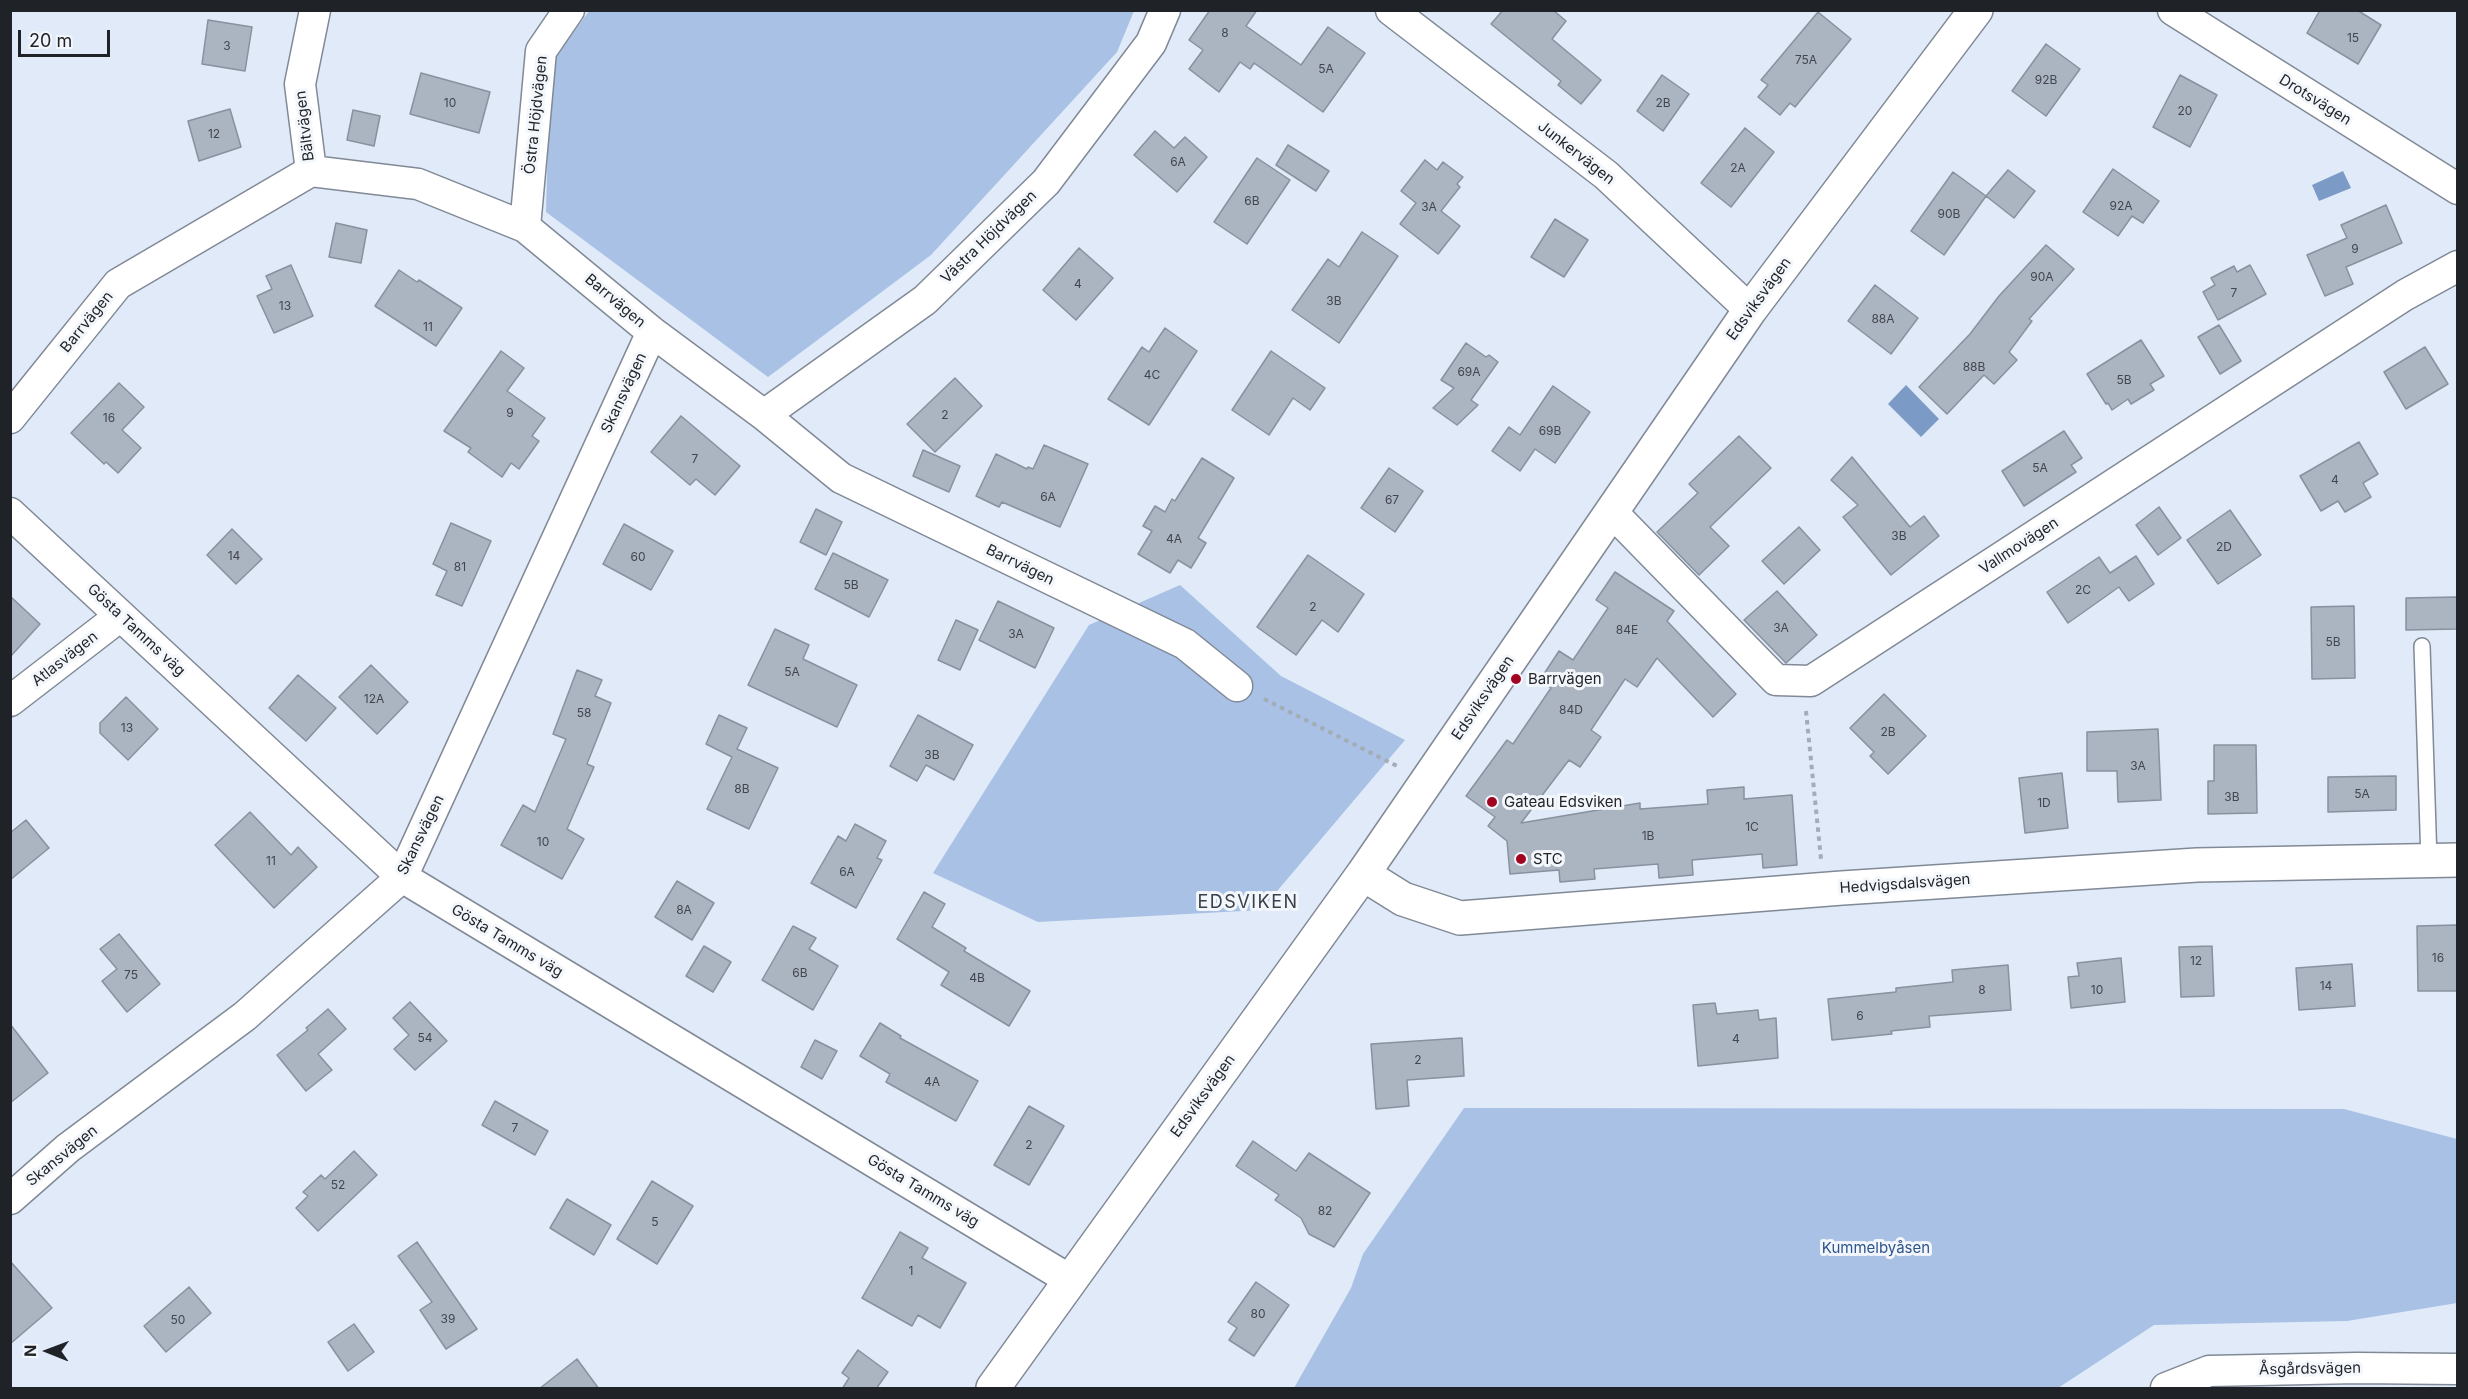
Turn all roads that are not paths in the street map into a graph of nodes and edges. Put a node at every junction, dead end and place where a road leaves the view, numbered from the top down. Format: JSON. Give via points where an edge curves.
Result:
{"nodes":[{"id":1,"x":315,"y":10,"type":"edge"},
{"id":2,"x":569,"y":10,"type":"edge"},
{"id":3,"x":1165,"y":10,"type":"edge"},
{"id":4,"x":1391,"y":10,"type":"edge"},
{"id":5,"x":1976,"y":10,"type":"edge"},
{"id":6,"x":2173,"y":10,"type":"edge"},
{"id":7,"x":311,"y":171,"type":"junction"},
{"id":8,"x":2457,"y":189,"type":"edge"},
{"id":9,"x":525,"y":227,"type":"junction"},
{"id":10,"x":2457,"y":266,"type":"edge"},
{"id":11,"x":1750,"y":310,"type":"junction"},
{"id":12,"x":652,"y":332,"type":"junction"},
{"id":13,"x":764,"y":415,"type":"junction"},
{"id":14,"x":10,"y":418,"type":"edge"},
{"id":15,"x":1611,"y":511,"type":"junction"},
{"id":16,"x":10,"y":513,"type":"edge"},
{"id":17,"x":119,"y":616,"type":"junction"},
{"id":18,"x":2422,"y":646,"type":"dead end"},
{"id":19,"x":1237,"y":686,"type":"road end"},
{"id":20,"x":10,"y":701,"type":"edge"},
{"id":21,"x":2443,"y":861,"type":"edge"},
{"id":22,"x":1363,"y":874,"type":"junction"},
{"id":23,"x":402,"y":877,"type":"junction"},
{"id":24,"x":10,"y":1199,"type":"edge"},
{"id":25,"x":1070,"y":1280,"type":"junction"},
{"id":26,"x":2457,"y":1369,"type":"edge"},
{"id":27,"x":993,"y":1389,"type":"edge"},
{"id":28,"x":2166,"y":1389,"type":"edge"}],
"edges":[{"from":1,"to":7,"type":"street","name":"Bältvägen","via":[[300,84]]},
{"from":2,"to":9,"type":"street","name":"Östra Höjdvägen","via":[[541,51]]},
{"from":3,"to":13,"type":"street","name":"Västra Höjdvägen","via":[[1151,43],[1046,182],[925,300]]},
{"from":4,"to":11,"type":"street","name":"Junkervägen","via":[[1606,175]]},
{"from":5,"to":11,"type":"street","name":"Edsviksvägen"},
{"from":6,"to":8,"type":"street","name":"Drotsvägen"},
{"from":7,"to":9,"type":"street","name":"Barrvägen","via":[[418,184]]},
{"from":7,"to":14,"type":"street","name":"Barrvägen","via":[[118,284]]},
{"from":9,"to":12,"type":"street","name":"Barrvägen"},
{"from":10,"to":15,"type":"street","name":"Vallmovägen","via":[[2405,295],[1811,681],[1776,680]]},
{"from":11,"to":15,"type":"street","name":"Edsviksvägen"},
{"from":12,"to":13,"type":"street","name":"Barrvägen"},
{"from":12,"to":23,"type":"street","name":"Skansvägen"},
{"from":13,"to":19,"type":"street","name":"Barrvägen","via":[[841,477],[1185,644]]},
{"from":15,"to":22,"type":"street","name":"Edsviksvägen"},
{"from":16,"to":17,"type":"street","name":"Gösta Tamms väg"},
{"from":17,"to":20,"type":"street","name":"Atlasvägen"},
{"from":17,"to":23,"type":"street","name":"Gösta Tamms väg"},
{"from":18,"to":21,"type":"lane"},
{"from":21,"to":22,"type":"street","name":"Hedvigsdalsvägen","via":[[2197,865],[1460,918],[1403,899]]},
{"from":22,"to":25,"type":"street","name":"Edsviksvägen"},
{"from":23,"to":24,"type":"street","name":"Skansvägen","via":[[245,1016],[68,1148]]},
{"from":23,"to":25,"type":"street","name":"Gösta Tamms väg"},
{"from":25,"to":27,"type":"street","name":"Edsviksvägen"},
{"from":26,"to":28,"type":"street","name":"Åsgårdsvägen","via":[[2209,1371]]}]}
